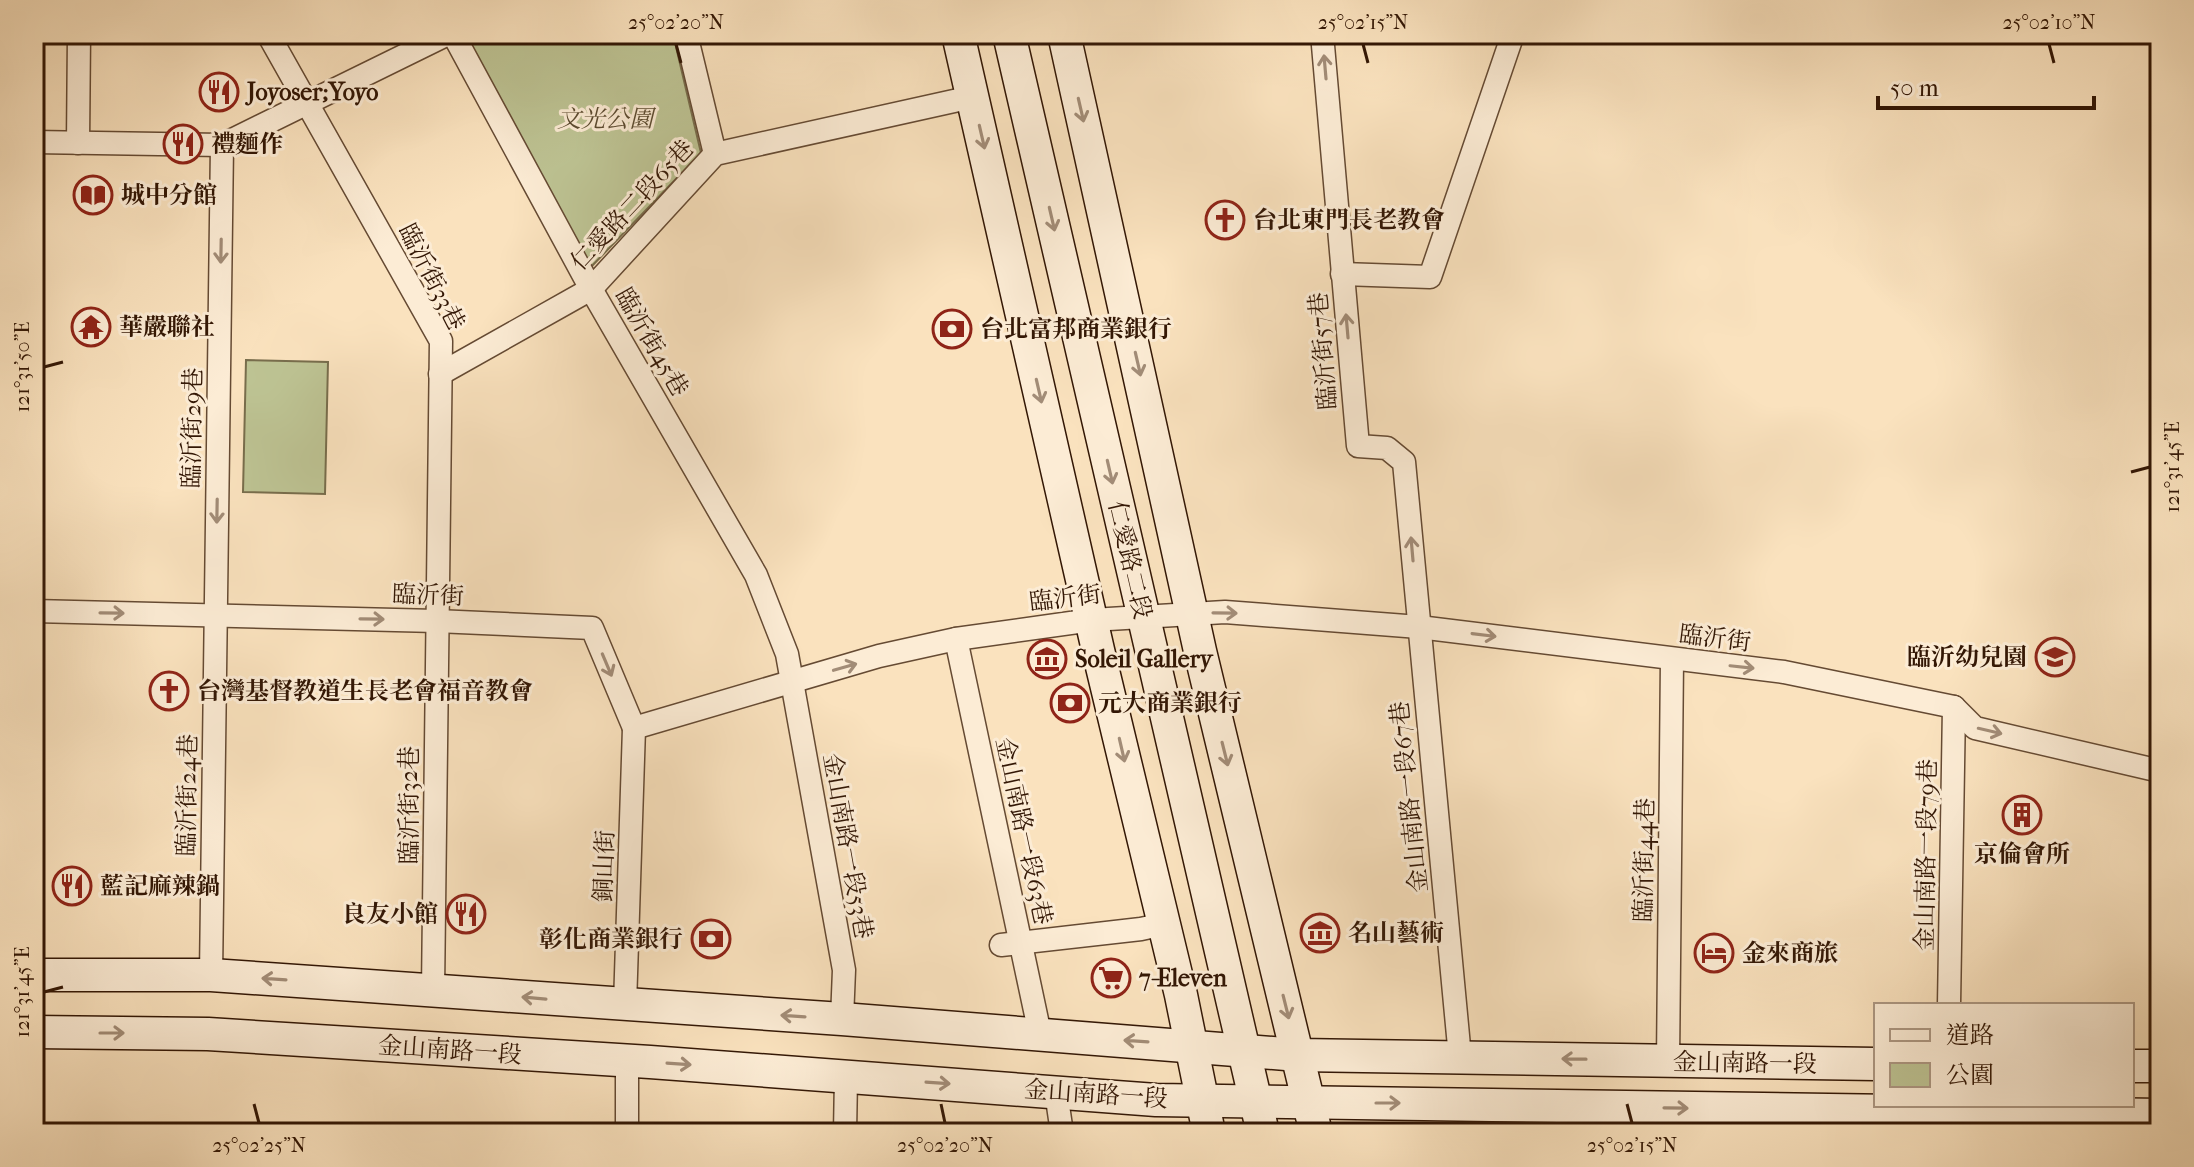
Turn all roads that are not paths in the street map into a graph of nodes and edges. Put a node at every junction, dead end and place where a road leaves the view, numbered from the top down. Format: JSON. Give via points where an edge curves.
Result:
{"nodes":[{"id":1,"x":79,"y":34,"type":"edge"},
{"id":2,"x":268,"y":34,"type":"edge"},
{"id":3,"x":450,"y":34,"type":"edge"},
{"id":4,"x":686,"y":34,"type":"edge"},
{"id":5,"x":958,"y":34,"type":"edge"},
{"id":6,"x":1009,"y":34,"type":"edge"},
{"id":7,"x":1064,"y":34,"type":"edge"},
{"id":8,"x":1322,"y":34,"type":"edge"},
{"id":9,"x":1513,"y":34,"type":"edge"},
{"id":10,"x":972,"y":97,"type":"junction"},
{"id":11,"x":307,"y":104,"type":"junction"},
{"id":12,"x":34,"y":142,"type":"edge"},
{"id":13,"x":78,"y":143,"type":"junction"},
{"id":14,"x":222,"y":145,"type":"junction"},
{"id":15,"x":715,"y":154,"type":"junction"},
{"id":16,"x":1342,"y":274,"type":"junction"},
{"id":17,"x":591,"y":289,"type":"junction"},
{"id":18,"x":440,"y":374,"type":"junction"},
{"id":19,"x":34,"y":611,"type":"edge"},
{"id":20,"x":1192,"y":613,"type":"junction"},
{"id":21,"x":215,"y":615,"type":"junction"},
{"id":22,"x":1143,"y":616,"type":"junction"},
{"id":23,"x":1092,"y":620,"type":"junction"},
{"id":24,"x":436,"y":621,"type":"junction"},
{"id":25,"x":1419,"y":627,"type":"junction"},
{"id":26,"x":956,"y":639,"type":"junction"},
{"id":27,"x":1672,"y":659,"type":"junction"},
{"id":28,"x":792,"y":682,"type":"junction"},
{"id":29,"x":1954,"y":707,"type":"junction"},
{"id":30,"x":634,"y":728,"type":"junction"},
{"id":31,"x":2160,"y":771,"type":"edge"},
{"id":32,"x":1164,"y":924,"type":"junction"},
{"id":33,"x":1011,"y":943,"type":"junction"},
{"id":34,"x":34,"y":975,"type":"edge"},
{"id":35,"x":211,"y":975,"type":"junction"},
{"id":36,"x":433,"y":990,"type":"junction"},
{"id":37,"x":1949,"y":1003,"type":"edge"},
{"id":38,"x":625,"y":1005,"type":"junction"},
{"id":39,"x":842,"y":1019,"type":"junction"},
{"id":40,"x":34,"y":1032,"type":"edge"},
{"id":41,"x":1040,"y":1034,"type":"junction"},
{"id":42,"x":1192,"y":1046,"type":"junction"},
{"id":43,"x":1244,"y":1050,"type":"junction"},
{"id":44,"x":1298,"y":1055,"type":"junction"},
{"id":45,"x":1460,"y":1057,"type":"junction"},
{"id":46,"x":627,"y":1060,"type":"junction"},
{"id":47,"x":1668,"y":1062,"type":"junction"},
{"id":48,"x":1874,"y":1064,"type":"edge"},
{"id":49,"x":2134,"y":1066,"type":"edge"},
{"id":50,"x":2160,"y":1066,"type":"edge"},
{"id":51,"x":846,"y":1077,"type":"junction"},
{"id":52,"x":1056,"y":1092,"type":"junction"},
{"id":53,"x":1202,"y":1100,"type":"junction"},
{"id":54,"x":1255,"y":1102,"type":"junction"},
{"id":55,"x":2160,"y":1115,"type":"edge"},
{"id":56,"x":1313,"y":1119,"type":"edge"},
{"id":57,"x":1778,"y":1122,"type":"edge"},
{"id":58,"x":1945,"y":1122,"type":"edge"},
{"id":59,"x":2084,"y":1124,"type":"edge"},
{"id":60,"x":627,"y":1133,"type":"edge"},
{"id":61,"x":845,"y":1133,"type":"edge"},
{"id":62,"x":1062,"y":1133,"type":"edge"},
{"id":63,"x":1209,"y":1133,"type":"edge"},
{"id":64,"x":1263,"y":1133,"type":"edge"}],
"edges":[{"from":1,"to":13,"type":"street"},
{"from":2,"to":11,"type":"street","name":"臨沂街33巷"},
{"from":3,"to":11,"type":"street"},
{"from":3,"to":17,"type":"street","name":"臨沂街45巷"},
{"from":4,"to":15,"type":"street"},
{"from":5,"to":10,"type":"main road"},
{"from":6,"to":22,"type":"main road","name":"仁愛路二段","one_way":true},
{"from":7,"to":20,"type":"main road","name":"仁愛路二段","one_way":true},
{"from":16,"to":8,"type":"street","name":"臨沂街57巷","one_way":true},
{"from":9,"to":16,"type":"street","via":[[1430,277]]},
{"from":10,"to":15,"type":"street","name":"仁愛路二段65巷"},
{"from":10,"to":23,"type":"main road","one_way":true},
{"from":11,"to":14,"type":"street"},
{"from":11,"to":18,"type":"street","name":"臨沂街33巷","via":[[441,341]]},
{"from":12,"to":13,"type":"street"},
{"from":13,"to":14,"type":"street"},
{"from":14,"to":21,"type":"street","name":"臨沂街29巷","one_way":true},
{"from":15,"to":17,"type":"street","name":"仁愛路二段65巷"},
{"from":25,"to":16,"type":"street","name":"臨沂街57巷","one_way":true,"via":[[1404,462],[1387,448],[1358,446]]},
{"from":17,"to":18,"type":"street","name":"仁愛路二段65巷"},
{"from":17,"to":28,"type":"street","name":"臨沂街45巷","via":[[756,575],[787,654]]},
{"from":18,"to":24,"type":"street","name":"臨沂街33巷"},
{"from":19,"to":21,"type":"street","name":"臨沂街","one_way":true},
{"from":20,"to":22,"type":"street","name":"臨沂街"},
{"from":20,"to":25,"type":"street","name":"臨沂街","one_way":true},
{"from":20,"to":44,"type":"main road","name":"仁愛路二段","one_way":true},
{"from":21,"to":24,"type":"street","name":"臨沂街","one_way":true},
{"from":21,"to":35,"type":"street","name":"臨沂街24巷"},
{"from":22,"to":23,"type":"street","name":"臨沂街"},
{"from":22,"to":43,"type":"main road","name":"仁愛路二段"},
{"from":23,"to":26,"type":"street","name":"臨沂街"},
{"from":23,"to":32,"type":"main road","one_way":true},
{"from":24,"to":30,"type":"street","name":"臨沂街","one_way":true,"via":[[592,628]]},
{"from":24,"to":36,"type":"street","name":"臨沂街32巷"},
{"from":25,"to":27,"type":"street","name":"臨沂街","one_way":true},
{"from":25,"to":45,"type":"street","name":"金山南路一段67巷"},
{"from":28,"to":26,"type":"street","name":"臨沂街","one_way":true},
{"from":26,"to":33,"type":"street","name":"金山南路一段63巷"},
{"from":27,"to":29,"type":"street","name":"臨沂街","one_way":true,"via":[[1784,672]]},
{"from":27,"to":47,"type":"street","name":"臨沂街44巷"},
{"from":28,"to":30,"type":"street","name":"臨沂街"},
{"from":28,"to":39,"type":"street","name":"金山南路一段53巷","via":[[855,968]]},
{"from":29,"to":31,"type":"street","name":"臨沂街","one_way":true,"via":[[1975,728]]},
{"from":29,"to":37,"type":"street","name":"金山南路一段79巷"},
{"from":30,"to":38,"type":"street","name":"銅山街"},
{"from":32,"to":33,"type":"street"},
{"from":32,"to":42,"type":"main road"},
{"from":33,"to":41,"type":"street","name":"金山南路一段63巷"},
{"from":34,"to":35,"type":"main road","name":"金山南路一段"},
{"from":36,"to":35,"type":"main road","name":"金山南路一段","one_way":true},
{"from":38,"to":36,"type":"main road","name":"金山南路一段","one_way":true},
{"from":39,"to":38,"type":"main road","name":"金山南路一段","one_way":true},
{"from":39,"to":41,"type":"main road","name":"金山南路一段"},
{"from":40,"to":46,"type":"main road","name":"金山南路一段","one_way":true,"via":[[208,1034]]},
{"from":42,"to":41,"type":"main road","name":"金山南路一段","one_way":true},
{"from":42,"to":43,"type":"main road","name":"金山南路一段"},
{"from":42,"to":53,"type":"main road"},
{"from":43,"to":44,"type":"main road","name":"金山南路一段"},
{"from":43,"to":54,"type":"main road","name":"仁愛路二段"},
{"from":44,"to":45,"type":"main road","name":"金山南路一段"},
{"from":44,"to":56,"type":"main road","name":"仁愛路二段"},
{"from":47,"to":45,"type":"main road","name":"金山南路一段","one_way":true},
{"from":46,"to":51,"type":"main road","name":"金山南路一段","one_way":true},
{"from":46,"to":60,"type":"street"},
{"from":47,"to":48,"type":"main road","name":"金山南路一段"},
{"from":49,"to":50,"type":"main road"},
{"from":51,"to":52,"type":"main road","name":"金山南路一段","one_way":true},
{"from":51,"to":61,"type":"street"},
{"from":52,"to":53,"type":"main road","name":"金山南路一段"},
{"from":52,"to":62,"type":"street"},
{"from":53,"to":54,"type":"main road","name":"金山南路一段"},
{"from":53,"to":63,"type":"main road"},
{"from":54,"to":56,"type":"main road","name":"金山南路一段"},
{"from":54,"to":64,"type":"main road","name":"仁愛路二段"},
{"from":55,"to":59,"type":"main road","name":"金山南路一段"},
{"from":56,"to":57,"type":"main road","name":"金山南路一段","one_way":true,"via":[[1469,1103]]},
{"from":57,"to":58,"type":"main road","name":"金山南路一段"},
{"from":58,"to":59,"type":"main road","name":"金山南路一段"}]}
